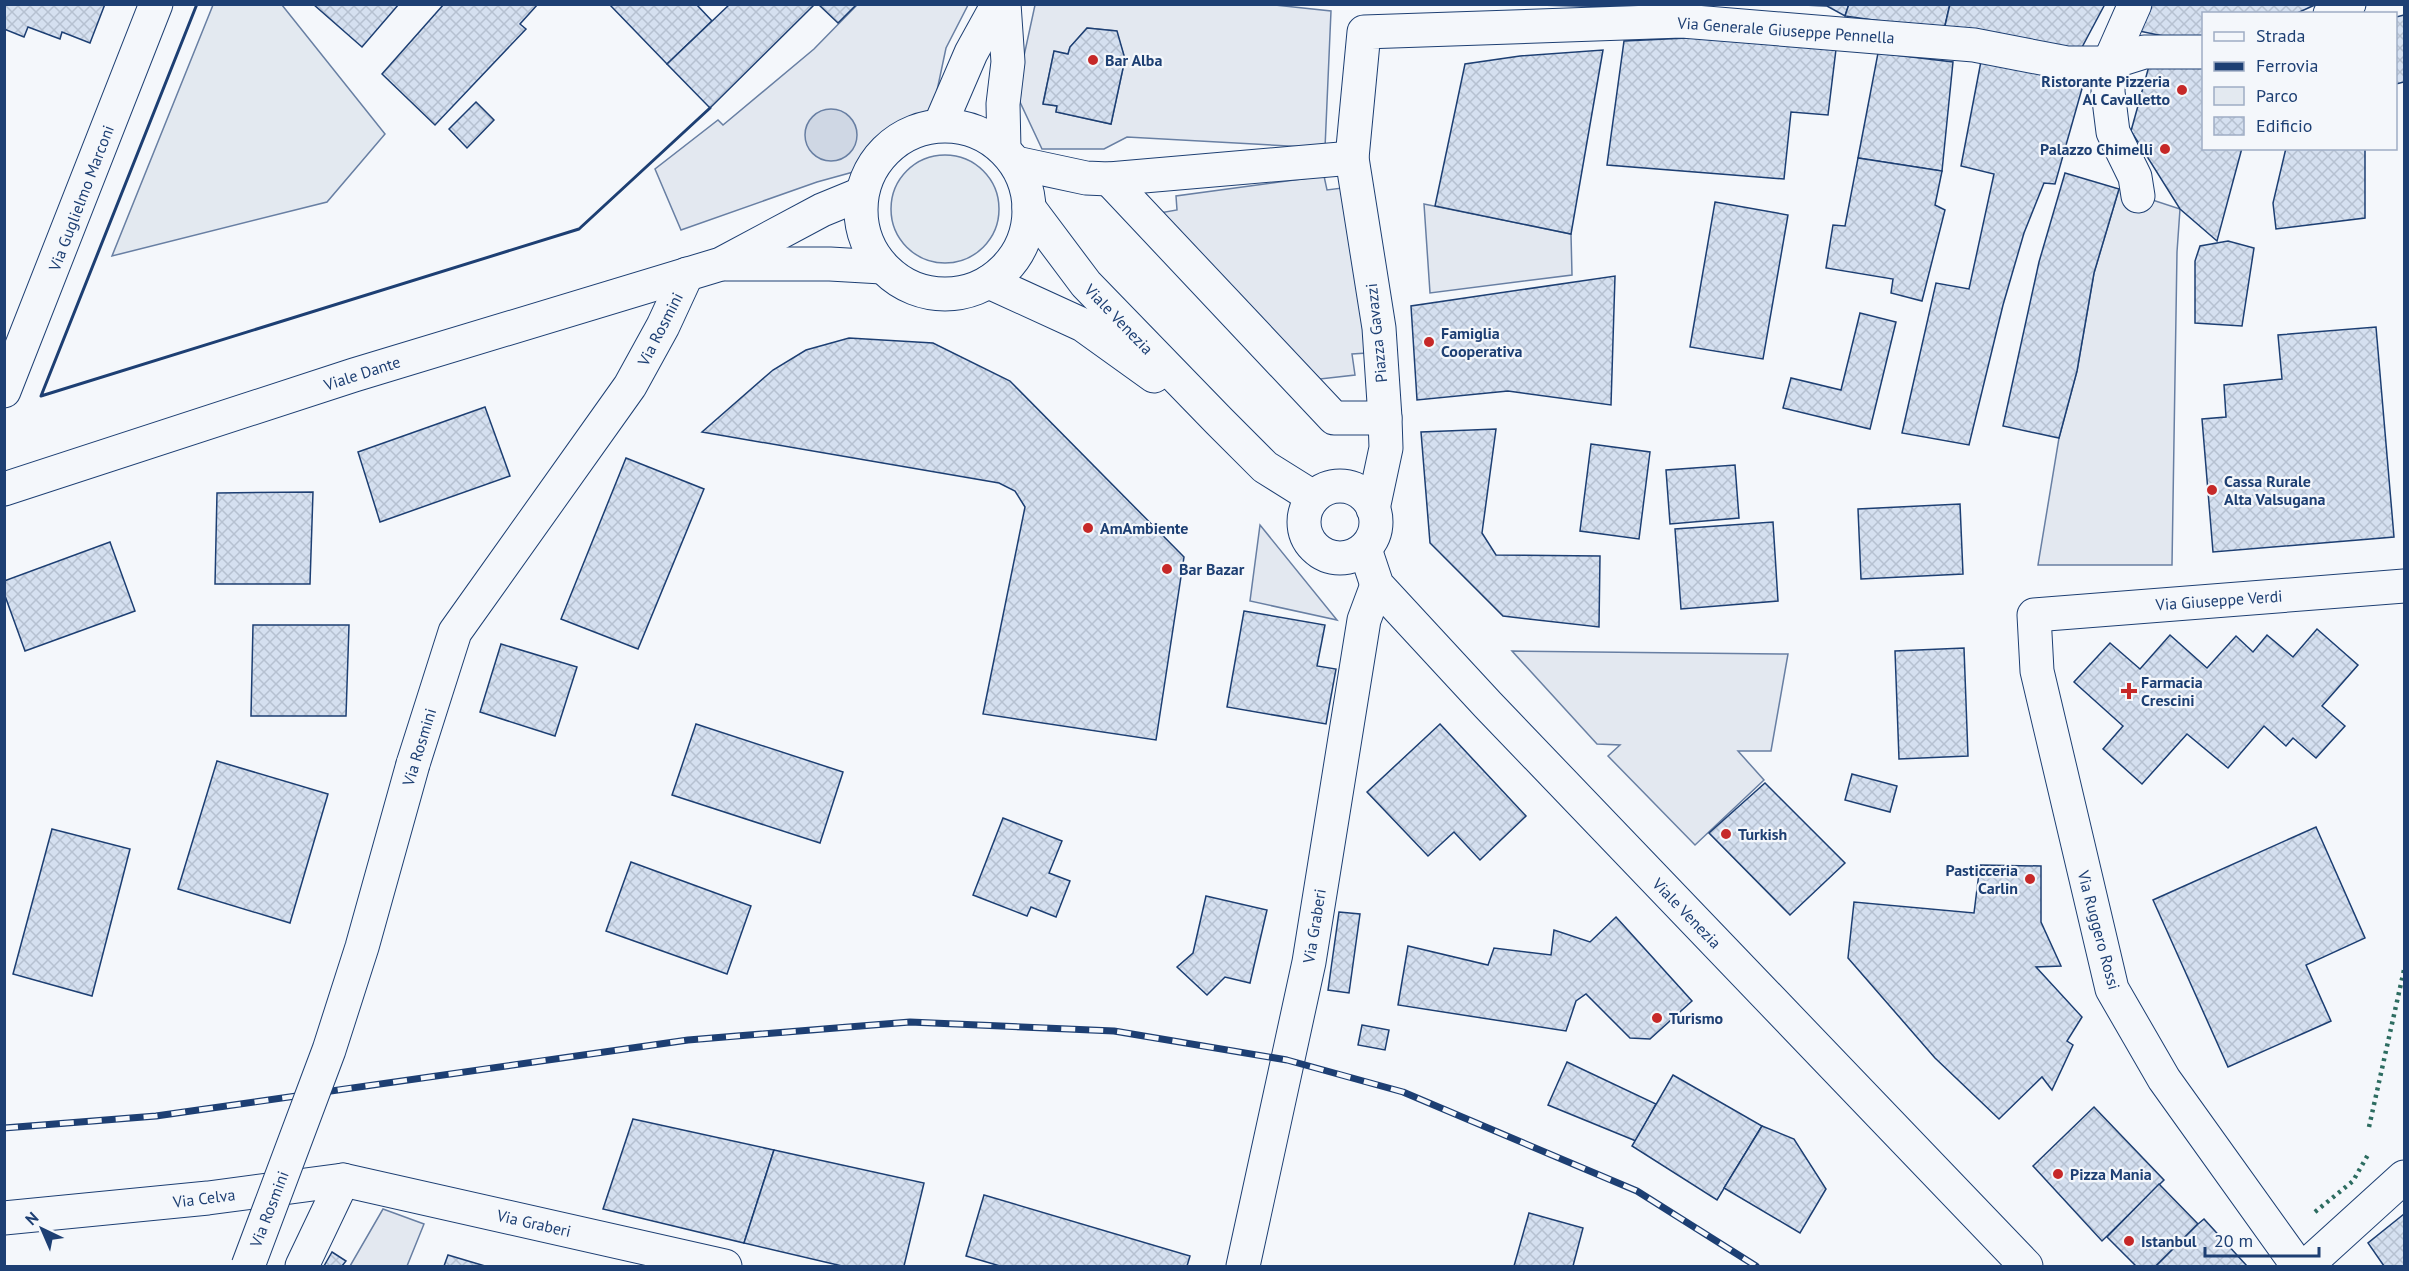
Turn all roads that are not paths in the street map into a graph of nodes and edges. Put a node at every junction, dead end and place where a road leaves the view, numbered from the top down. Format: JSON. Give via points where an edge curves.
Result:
{"nodes":[{"id":1,"x":156,"y":4,"type":"edge"},
{"id":2,"x":998,"y":4,"type":"edge"},
{"id":3,"x":1004,"y":4,"type":"edge"},
{"id":4,"x":2135,"y":4,"type":"edge"},
{"id":5,"x":2349,"y":4,"type":"edge"},
{"id":6,"x":2334,"y":12,"type":"edge"},
{"id":7,"x":1364,"y":32,"type":"joint"},
{"id":8,"x":2202,"y":52,"type":"edge"},
{"id":9,"x":2109,"y":63,"type":"junction"},
{"id":10,"x":940,"y":125,"type":"junction"},
{"id":11,"x":1010,"y":156,"type":"junction"},
{"id":12,"x":1352,"y":158,"type":"junction"},
{"id":13,"x":1109,"y":179,"type":"junction"},
{"id":14,"x":861,"y":194,"type":"junction"},
{"id":15,"x":2138,"y":196,"type":"dead end"},
{"id":16,"x":1029,"y":208,"type":"junction"},
{"id":17,"x":721,"y":264,"type":"junction"},
{"id":18,"x":882,"y":267,"type":"junction"},
{"id":19,"x":687,"y":274,"type":"junction"},
{"id":20,"x":989,"y":282,"type":"junction"},
{"id":21,"x":8,"y":369,"type":"edge"},
{"id":22,"x":1385,"y":418,"type":"junction"},
{"id":23,"x":1219,"y":421,"type":"junction"},
{"id":24,"x":4,"y":489,"type":"edge"},
{"id":25,"x":1313,"y":497,"type":"junction"},
{"id":26,"x":1373,"y":509,"type":"junction"},
{"id":27,"x":1365,"y":549,"type":"junction"},
{"id":28,"x":1377,"y":585,"type":"junction"},
{"id":29,"x":2404,"y":586,"type":"edge"},
{"id":30,"x":2034,"y":615,"type":"joint"},
{"id":31,"x":2404,"y":1177,"type":"edge"},
{"id":32,"x":343,"y":1180,"type":"junction"},
{"id":33,"x":4,"y":1218,"type":"edge"},
{"id":34,"x":248,"y":1266,"type":"edge"},
{"id":35,"x":302,"y":1266,"type":"edge"},
{"id":36,"x":725,"y":1266,"type":"edge"},
{"id":37,"x":1244,"y":1266,"type":"edge"},
{"id":38,"x":2026,"y":1266,"type":"edge"},
{"id":39,"x":2298,"y":1266,"type":"edge"},
{"id":40,"x":2306,"y":1266,"type":"edge"}],
"edges":[{"from":1,"to":21,"type":"street","name":"Via Guglielmo Marconi"},
{"from":2,"to":10,"type":"street","via":[[971,53]]},
{"from":3,"to":11,"type":"street","via":[[1008,62],[1003,104]]},
{"from":4,"to":9,"type":"street"},
{"from":5,"to":6,"type":"street"},
{"from":7,"to":9,"type":"street","name":"Via Generale Giuseppe Pennella","via":[[1682,21],[1974,45],[2067,63]]},
{"from":7,"to":12,"type":"street","name":"Piazza Gavazzi"},
{"from":8,"to":9,"type":"street","name":"Via Generale Giuseppe Pennella","via":[[2144,52]]},
{"from":9,"to":15,"type":"street","via":[[2113,132],[2135,177]]},
{"from":10,"to":11,"type":"street","via":[[979,132]]},
{"from":10,"to":14,"type":"street","via":[[899,138],[880,155]]},
{"from":11,"to":13,"type":"street","via":[[1086,178]]},
{"from":11,"to":16,"type":"street","via":[[1026,184]]},
{"from":12,"to":13,"type":"street"},
{"from":12,"to":22,"type":"street","name":"Piazza Gavazzi","via":[[1379,328]]},
{"from":13,"to":22,"type":"street","via":[[1334,418]]},
{"from":14,"to":17,"type":"street","name":"Viale Dante","via":[[822,210]]},
{"from":14,"to":18,"type":"street","via":[[861,225]]},
{"from":16,"to":20,"type":"street","via":[[1025,237],[1016,254]]},
{"from":16,"to":23,"type":"street","name":"Viale Venezia","via":[[1086,284]]},
{"from":17,"to":18,"type":"street","name":"Viale Dante"},
{"from":17,"to":19,"type":"street","name":"Viale Dante"},
{"from":18,"to":20,"type":"street","via":[[905,285],[939,294],[974,290]]},
{"from":19,"to":24,"type":"street","name":"Viale Dante","via":[[354,375]]},
{"from":19,"to":34,"type":"street","name":"Via Rosmini","bridge":true,"via":[[630,386],[455,632],[329,1050]]},
{"from":20,"to":23,"type":"street","name":"Viale Venezia","via":[[1083,325]]},
{"from":22,"to":26,"type":"street","name":"Piazza Gavazzi","via":[[1386,448]]},
{"from":23,"to":25,"type":"street","name":"Viale Venezia","via":[[1265,467]]},
{"from":25,"to":26,"type":"street","via":[[1334,486],[1347,486],[1358,491]]},
{"from":25,"to":27,"type":"street","via":[[1306,508],[1304,532],[1318,552],[1342,559]]},
{"from":26,"to":27,"type":"street","via":[[1375,530]]},
{"from":27,"to":28,"type":"street","name":"Viale Venezia"},
{"from":28,"to":37,"type":"street","name":"Via Graberi","via":[[1364,620],[1309,962]]},
{"from":28,"to":38,"type":"street","name":"Viale Venezia"},
{"from":29,"to":30,"type":"street","name":"Via Giuseppe Verdi"},
{"from":30,"to":39,"type":"street","name":"Via Ruggero Rossi","via":[[2037,671],[2112,988],[2164,1079]]},
{"from":31,"to":40,"type":"street"},
{"from":32,"to":33,"type":"street","name":"Via Celva"},
{"from":32,"to":35,"type":"street"},
{"from":32,"to":36,"type":"street","name":"Via Graberi"}]}
